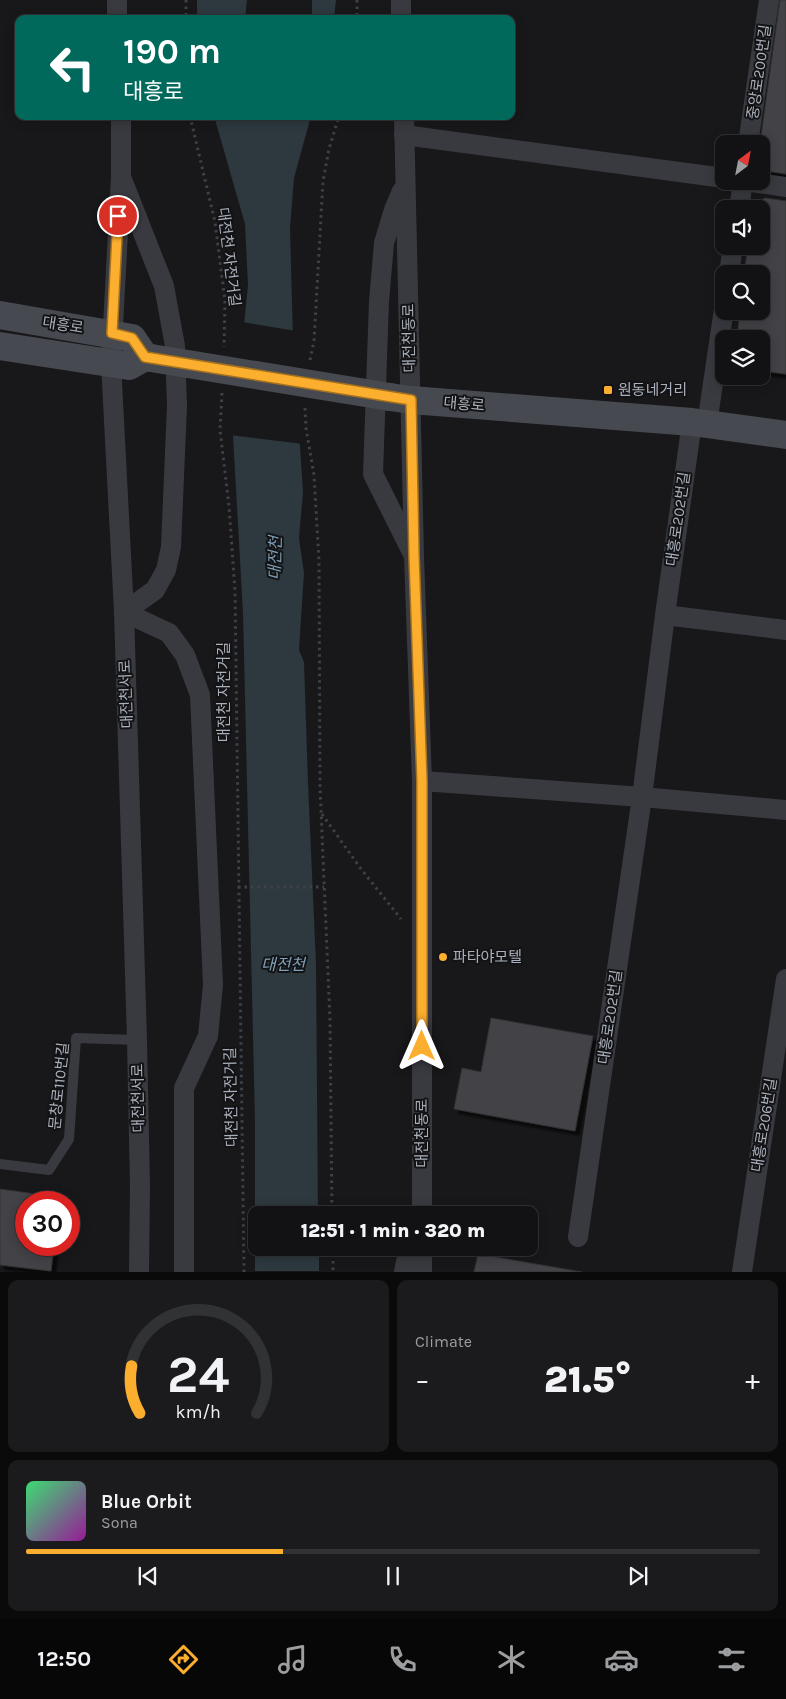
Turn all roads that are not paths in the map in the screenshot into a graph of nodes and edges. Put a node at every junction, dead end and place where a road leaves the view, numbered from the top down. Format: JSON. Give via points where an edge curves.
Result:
{"nodes":[{"id":1,"x":117,"y":0,"type":"edge"},
{"id":2,"x":401,"y":0,"type":"edge"},
{"id":3,"x":769,"y":0,"type":"edge"},
{"id":4,"x":117,"y":15,"type":"edge"},
{"id":5,"x":401,"y":15,"type":"edge"},
{"id":6,"x":121,"y":120,"type":"edge"},
{"id":7,"x":404,"y":125,"type":"edge"},
{"id":8,"x":749,"y":135,"type":"edge"},
{"id":9,"x":121,"y":177,"type":"junction"},
{"id":10,"x":715,"y":177,"type":"edge"},
{"id":11,"x":405,"y":185,"type":"junction"},
{"id":12,"x":770,"y":185,"type":"edge"},
{"id":13,"x":786,"y":187,"type":"edge"},
{"id":14,"x":0,"y":315,"type":"edge"},
{"id":15,"x":722,"y":320,"type":"edge"},
{"id":16,"x":112,"y":333,"type":"junction"},
{"id":17,"x":0,"y":346,"type":"edge"},
{"id":18,"x":148,"y":358,"type":"junction"},
{"id":19,"x":111,"y":363,"type":"junction"},
{"id":20,"x":401,"y":399,"type":"junction"},
{"id":21,"x":699,"y":423,"type":"junction"},
{"id":22,"x":786,"y":435,"type":"edge"},
{"id":23,"x":414,"y":556,"type":"junction"},
{"id":24,"x":124,"y":612,"type":"junction"},
{"id":25,"x":665,"y":615,"type":"junction"},
{"id":26,"x":786,"y":630,"type":"edge"},
{"id":27,"x":422,"y":781,"type":"junction"},
{"id":28,"x":642,"y":796,"type":"junction"},
{"id":29,"x":786,"y":810,"type":"edge"},
{"id":30,"x":786,"y":979,"type":"edge"},
{"id":31,"x":137,"y":1040,"type":"junction"},
{"id":32,"x":0,"y":1164,"type":"edge"},
{"id":33,"x":422,"y":1206,"type":"edge"},
{"id":34,"x":578,"y":1237,"type":"dead end"},
{"id":35,"x":410,"y":1256,"type":"edge"},
{"id":36,"x":422,"y":1256,"type":"edge"},
{"id":37,"x":139,"y":1272,"type":"edge"},
{"id":38,"x":184,"y":1272,"type":"edge"},
{"id":39,"x":404,"y":1272,"type":"edge"},
{"id":40,"x":422,"y":1272,"type":"edge"},
{"id":41,"x":742,"y":1272,"type":"edge"}],
"edges":[{"from":1,"to":4,"type":"street"},
{"from":2,"to":5,"type":"street"},
{"from":3,"to":8,"type":"street","name":"중앙로200번길"},
{"from":6,"to":9,"type":"street","name":"대전천서로"},
{"from":7,"to":10,"type":"street","name":"대전천동로"},
{"from":7,"to":11,"type":"street","name":"대전천동로"},
{"from":9,"to":16,"type":"street","name":"대전천서로"},
{"from":9,"to":24,"type":"street","via":[[164,286],[175,346],[177,406],[171,547],[166,570],[155,590]]},
{"from":11,"to":20,"type":"street","name":"대전천동로"},
{"from":11,"to":23,"type":"street","via":[[384,243],[373,474]]},
{"from":12,"to":13,"type":"street"},
{"from":14,"to":16,"type":"main road","name":"대흥로"},
{"from":15,"to":21,"type":"street"},
{"from":16,"to":18,"type":"main road","name":"대흥로","via":[[132,338]]},
{"from":16,"to":19,"type":"street","name":"대전천서로"},
{"from":17,"to":19,"type":"main road","name":"대흥로"},
{"from":18,"to":19,"type":"main road","name":"대흥로","via":[[129,366]]},
{"from":18,"to":20,"type":"main road","name":"대흥로","bridge":true},
{"from":19,"to":24,"type":"street","name":"대전천서로"},
{"from":20,"to":21,"type":"main road","name":"대흥로"},
{"from":20,"to":23,"type":"street","name":"대전천동로"},
{"from":21,"to":22,"type":"main road","name":"대흥로"},
{"from":21,"to":25,"type":"street","name":"대흥로202번길"},
{"from":23,"to":27,"type":"street","name":"대전천동로"},
{"from":24,"to":31,"type":"street","name":"대전천서로"},
{"from":24,"to":38,"type":"street","via":[[169,634],[185,655],[200,695],[213,985],[208,1036],[184,1088]]},
{"from":25,"to":26,"type":"street"},
{"from":25,"to":28,"type":"street","name":"대흥로202번길"},
{"from":27,"to":28,"type":"street"},
{"from":27,"to":33,"type":"street","name":"대전천동로"},
{"from":28,"to":29,"type":"street"},
{"from":28,"to":34,"type":"street","name":"대흥로202번길"},
{"from":30,"to":41,"type":"street","name":"대흥로206번길"},
{"from":31,"to":32,"type":"lane","name":"문창로110번길","via":[[76,1038],[69,1139],[49,1170]]},
{"from":31,"to":37,"type":"street","name":"대전천서로"},
{"from":35,"to":39,"type":"street"},
{"from":36,"to":40,"type":"street"}]}
